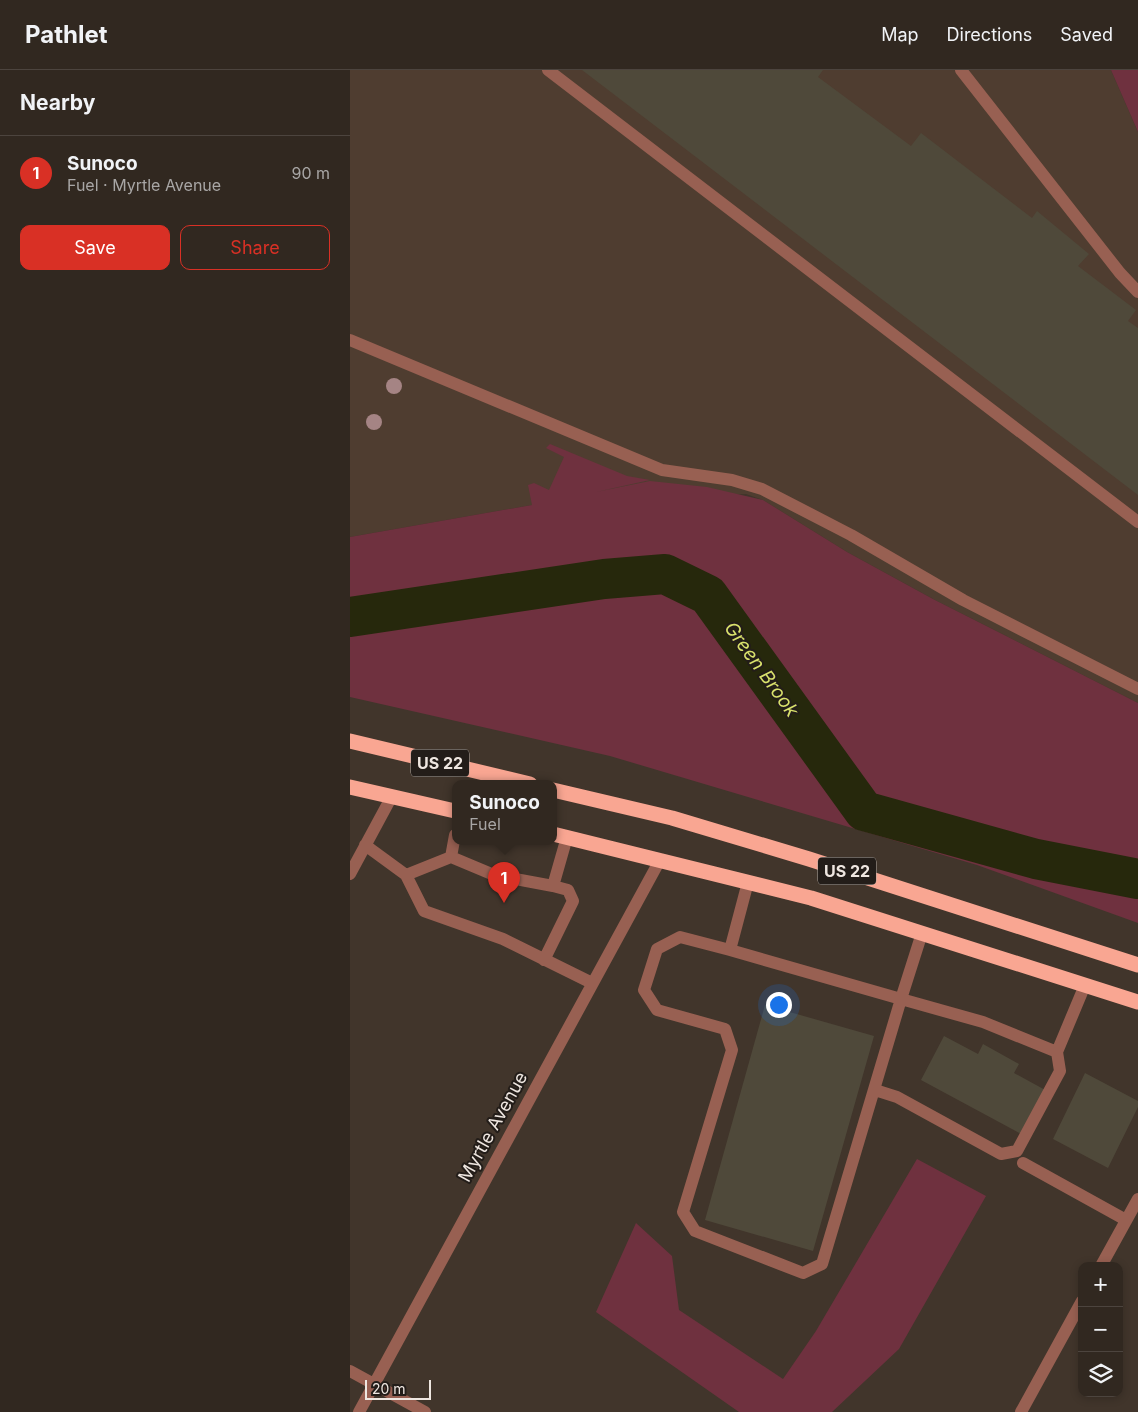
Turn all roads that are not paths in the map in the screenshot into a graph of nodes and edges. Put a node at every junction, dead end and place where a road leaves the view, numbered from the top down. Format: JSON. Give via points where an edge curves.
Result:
{"nodes":[{"id":1,"x":548,"y":70,"type":"edge"},
{"id":2,"x":961,"y":70,"type":"edge"},
{"id":3,"x":1138,"y":292,"type":"edge"},
{"id":4,"x":350,"y":340,"type":"edge"},
{"id":5,"x":1138,"y":522,"type":"edge"},
{"id":6,"x":1138,"y":689,"type":"edge"},
{"id":7,"x":350,"y":741,"type":"edge"},
{"id":8,"x":513,"y":780,"type":"edge"},
{"id":9,"x":350,"y":787,"type":"edge"},
{"id":10,"x":557,"y":791,"type":"edge"},
{"id":11,"x":392,"y":796,"type":"junction"},
{"id":12,"x":452,"y":810,"type":"edge"},
{"id":13,"x":560,"y":835,"type":"edge"},
{"id":14,"x":366,"y":845,"type":"junction"},
{"id":15,"x":453,"y":845,"type":"edge"},
{"id":16,"x":451,"y":856,"type":"junction"},
{"id":17,"x":660,"y":860,"type":"junction"},
{"id":18,"x":350,"y":874,"type":"edge"},
{"id":19,"x":406,"y":875,"type":"junction"},
{"id":20,"x":748,"y":882,"type":"junction"},
{"id":21,"x":553,"y":886,"type":"junction"},
{"id":22,"x":922,"y":933,"type":"junction"},
{"id":23,"x":730,"y":950,"type":"junction"},
{"id":24,"x":544,"y":960,"type":"junction"},
{"id":25,"x":1138,"y":965,"type":"edge"},
{"id":26,"x":592,"y":983,"type":"junction"},
{"id":27,"x":1085,"y":985,"type":"junction"},
{"id":28,"x":901,"y":999,"type":"junction"},
{"id":29,"x":1138,"y":1002,"type":"edge"},
{"id":30,"x":1058,"y":1052,"type":"junction"},
{"id":31,"x":875,"y":1090,"type":"junction"},
{"id":32,"x":1023,"y":1163,"type":"dead end"},
{"id":33,"x":1138,"y":1199,"type":"edge"},
{"id":34,"x":1126,"y":1220,"type":"junction"},
{"id":35,"x":1103,"y":1262,"type":"edge"},
{"id":36,"x":1079,"y":1307,"type":"edge"},
{"id":37,"x":350,"y":1371,"type":"edge"},
{"id":38,"x":373,"y":1384,"type":"junction"},
{"id":39,"x":358,"y":1412,"type":"edge"},
{"id":40,"x":424,"y":1412,"type":"edge"},
{"id":41,"x":1021,"y":1412,"type":"edge"}],
"edges":[{"from":1,"to":5,"type":"street"},
{"from":2,"to":3,"type":"street"},
{"from":4,"to":6,"type":"street","via":[[662,470],[732,480],[762,489],[851,535],[963,600]]},
{"from":7,"to":8,"type":"highway","number":"US 22"},
{"from":9,"to":11,"type":"highway","number":"US 22"},
{"from":10,"to":25,"type":"highway","number":"US 22","via":[[672,818],[809,859]]},
{"from":11,"to":12,"type":"highway","number":"US 22"},
{"from":11,"to":14,"type":"street"},
{"from":13,"to":17,"type":"highway","number":"US 22"},
{"from":13,"to":21,"type":"street"},
{"from":14,"to":18,"type":"street"},
{"from":14,"to":19,"type":"street"},
{"from":15,"to":16,"type":"street"},
{"from":16,"to":19,"type":"street"},
{"from":16,"to":21,"type":"street","via":[[494,876]]},
{"from":17,"to":20,"type":"highway","number":"US 22"},
{"from":17,"to":26,"type":"street","name":"Myrtle Avenue"},
{"from":19,"to":24,"type":"street","via":[[424,910],[503,939]]},
{"from":20,"to":22,"type":"highway","number":"US 22"},
{"from":20,"to":23,"type":"street"},
{"from":21,"to":24,"type":"street","via":[[568,890],[573,900]]},
{"from":22,"to":27,"type":"highway","number":"US 22"},
{"from":22,"to":28,"type":"street"},
{"from":23,"to":28,"type":"street"},
{"from":23,"to":31,"type":"street","via":[[680,937],[657,949],[644,990],[657,1010],[725,1029],[732,1050],[683,1212],[695,1231],[803,1273],[822,1264]]},
{"from":24,"to":26,"type":"street"},
{"from":26,"to":38,"type":"street","name":"Myrtle Avenue"},
{"from":27,"to":29,"type":"highway","number":"US 22"},
{"from":27,"to":30,"type":"street"},
{"from":28,"to":30,"type":"street","via":[[983,1022]]},
{"from":28,"to":31,"type":"street"},
{"from":30,"to":31,"type":"street","via":[[1060,1071],[1018,1151],[1001,1154],[897,1097]]},
{"from":32,"to":34,"type":"street"},
{"from":33,"to":34,"type":"street"},
{"from":34,"to":35,"type":"street"},
{"from":36,"to":41,"type":"street"},
{"from":37,"to":38,"type":"street"},
{"from":38,"to":39,"type":"street","name":"Myrtle Avenue"},
{"from":38,"to":40,"type":"street"}]}
